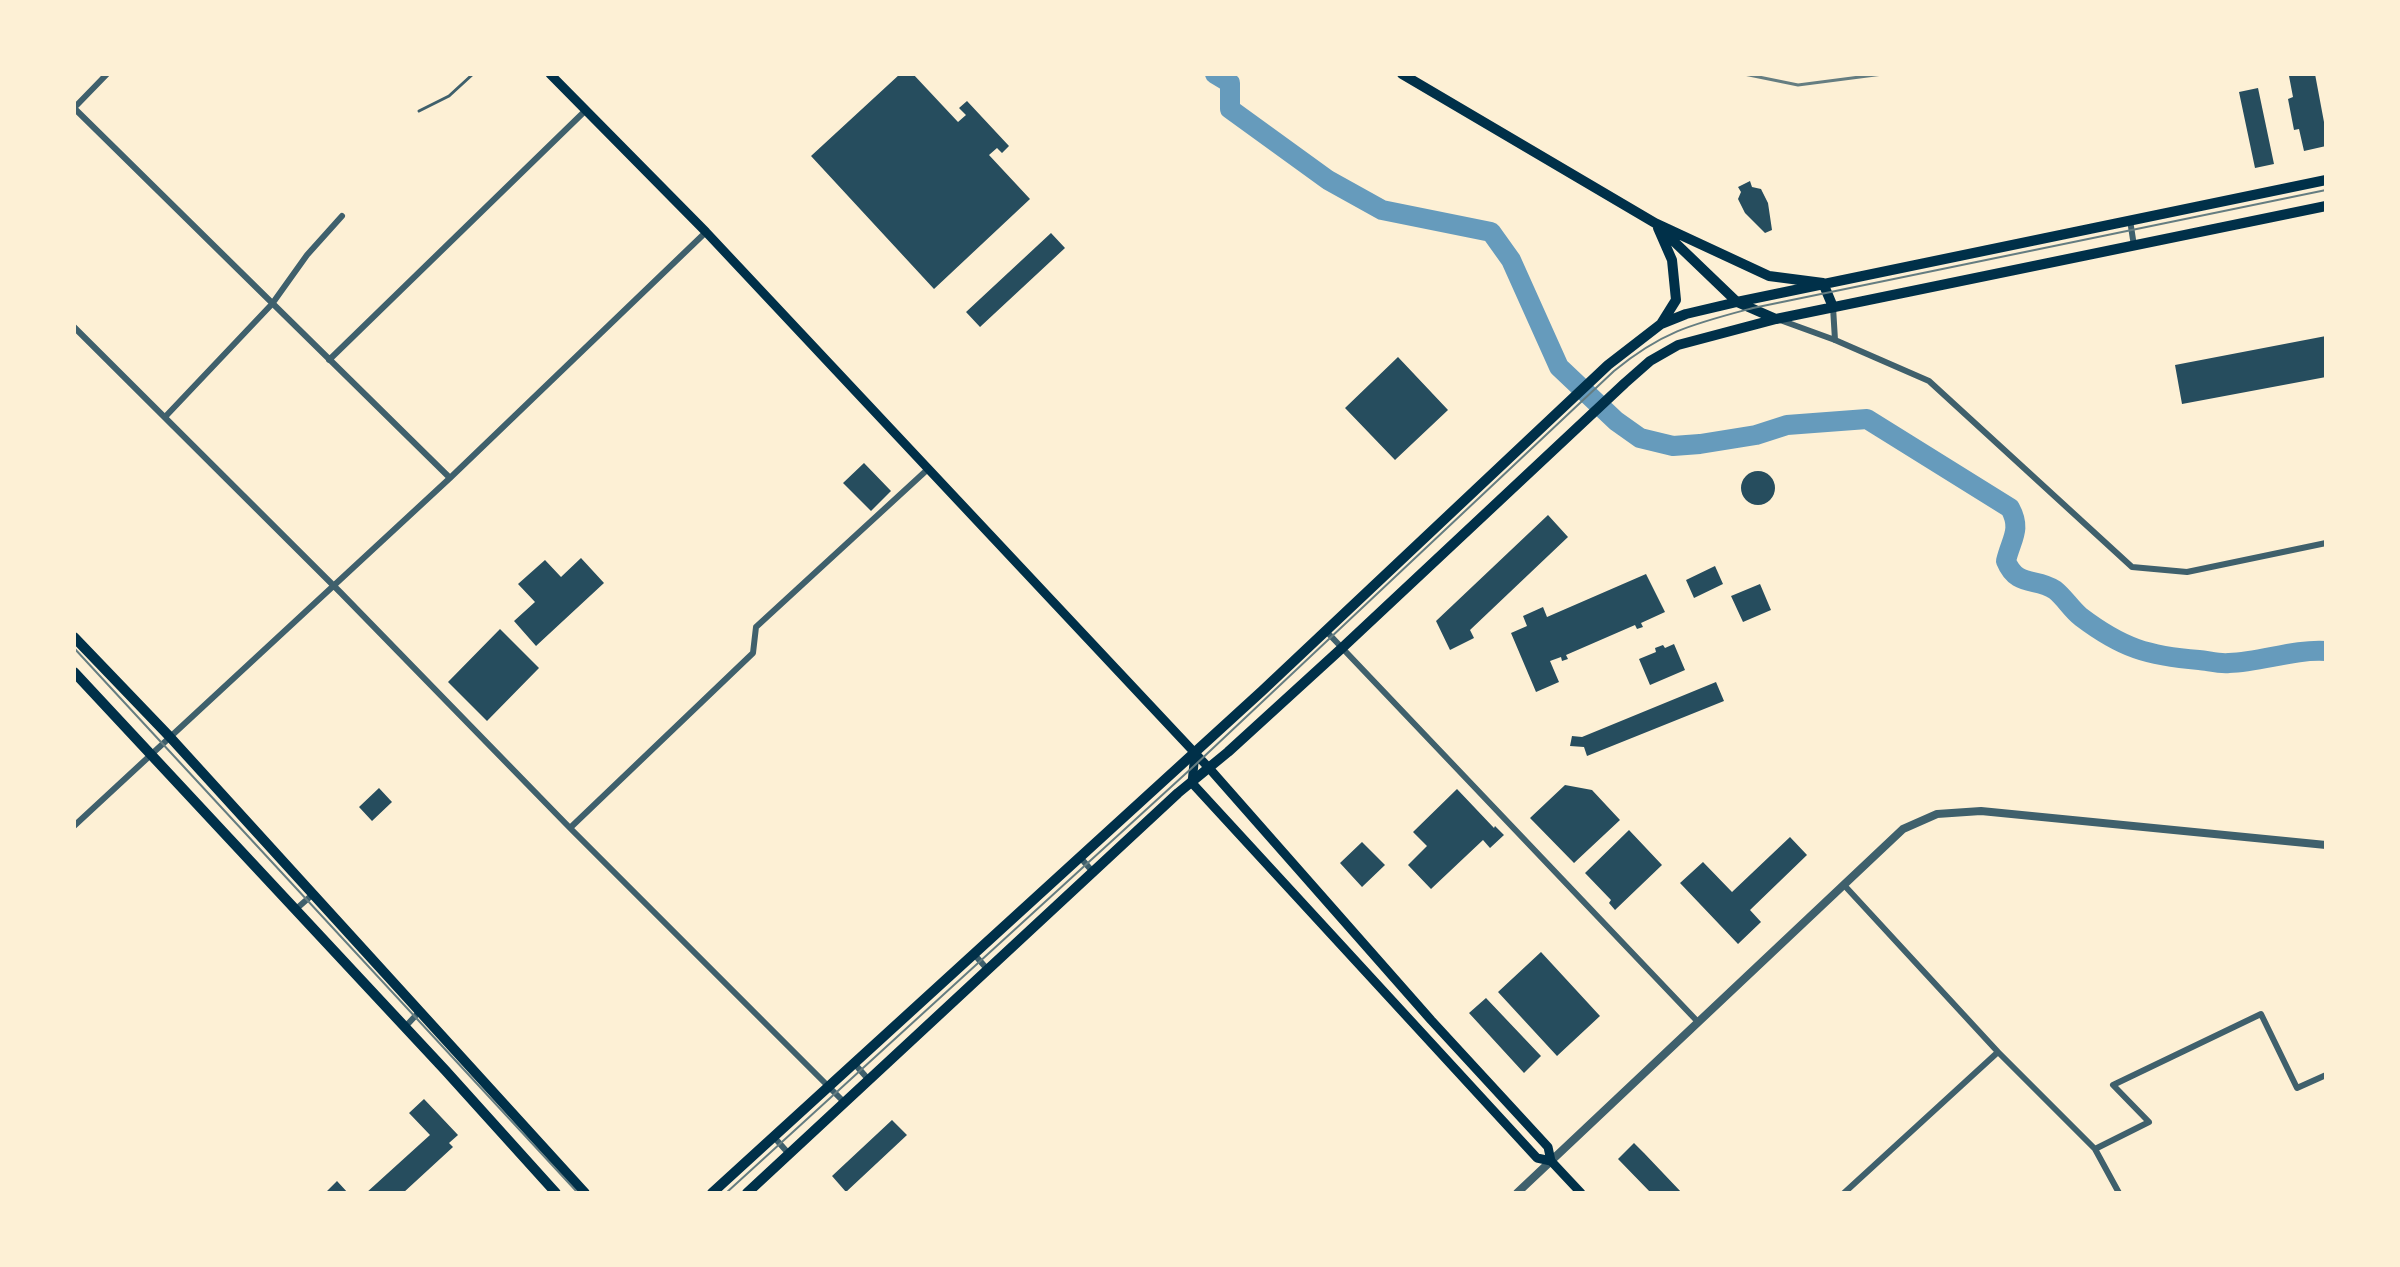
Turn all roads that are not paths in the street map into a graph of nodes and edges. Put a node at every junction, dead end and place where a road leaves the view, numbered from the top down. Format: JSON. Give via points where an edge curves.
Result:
{"nodes":[{"id":1,"x":107,"y":74,"type":"edge"},
{"id":2,"x":473,"y":74,"type":"edge"},
{"id":3,"x":550,"y":74,"type":"edge"},
{"id":4,"x":1402,"y":74,"type":"edge"},
{"id":5,"x":74,"y":108,"type":"edge"},
{"id":6,"x":586,"y":110,"type":"junction"},
{"id":7,"x":419,"y":111,"type":"dead end"},
{"id":8,"x":2326,"y":180,"type":"edge"},
{"id":9,"x":2326,"y":206,"type":"edge"},
{"id":10,"x":342,"y":216,"type":"dead end"},
{"id":11,"x":2130,"y":220,"type":"junction"},
{"id":12,"x":1655,"y":223,"type":"junction"},
{"id":13,"x":706,"y":232,"type":"junction"},
{"id":14,"x":2134,"y":246,"type":"junction"},
{"id":15,"x":1823,"y":283,"type":"junction"},
{"id":16,"x":1737,"y":302,"type":"junction"},
{"id":17,"x":272,"y":304,"type":"junction"},
{"id":18,"x":1833,"y":307,"type":"junction"},
{"id":19,"x":1776,"y":319,"type":"junction"},
{"id":20,"x":1661,"y":324,"type":"junction"},
{"id":21,"x":74,"y":327,"type":"edge"},
{"id":22,"x":1835,"y":340,"type":"junction"},
{"id":23,"x":329,"y":360,"type":"junction"},
{"id":24,"x":165,"y":417,"type":"junction"},
{"id":25,"x":928,"y":469,"type":"junction"},
{"id":26,"x":450,"y":478,"type":"junction"},
{"id":27,"x":2326,"y":543,"type":"edge"},
{"id":28,"x":334,"y":586,"type":"junction"},
{"id":29,"x":1326,"y":631,"type":"junction"},
{"id":30,"x":74,"y":637,"type":"edge"},
{"id":31,"x":1342,"y":648,"type":"junction"},
{"id":32,"x":74,"y":672,"type":"edge"},
{"id":33,"x":169,"y":736,"type":"junction"},
{"id":34,"x":1195,"y":753,"type":"junction"},
{"id":35,"x":149,"y":755,"type":"junction"},
{"id":36,"x":1209,"y":768,"type":"junction"},
{"id":37,"x":1192,"y":783,"type":"junction"},
{"id":38,"x":74,"y":826,"type":"edge"},
{"id":39,"x":570,"y":828,"type":"junction"},
{"id":40,"x":2326,"y":845,"type":"edge"},
{"id":41,"x":1079,"y":856,"type":"junction"},
{"id":42,"x":1093,"y":872,"type":"junction"},
{"id":43,"x":1051,"y":881,"type":"junction"},
{"id":44,"x":1844,"y":885,"type":"junction"},
{"id":45,"x":312,"y":895,"type":"junction"},
{"id":46,"x":1066,"y":897,"type":"junction"},
{"id":47,"x":295,"y":910,"type":"junction"},
{"id":48,"x":973,"y":953,"type":"junction"},
{"id":49,"x":988,"y":970,"type":"junction"},
{"id":50,"x":419,"y":1012,"type":"junction"},
{"id":51,"x":1698,"y":1022,"type":"junction"},
{"id":52,"x":405,"y":1027,"type":"junction"},
{"id":53,"x":1998,"y":1052,"type":"junction"},
{"id":54,"x":460,"y":1057,"type":"junction"},
{"id":55,"x":853,"y":1062,"type":"junction"},
{"id":56,"x":445,"y":1070,"type":"junction"},
{"id":57,"x":2326,"y":1075,"type":"edge"},
{"id":58,"x":868,"y":1079,"type":"junction"},
{"id":59,"x":828,"y":1085,"type":"junction"},
{"id":60,"x":844,"y":1102,"type":"junction"},
{"id":61,"x":520,"y":1122,"type":"junction"},
{"id":62,"x":505,"y":1136,"type":"junction"},
{"id":63,"x":773,"y":1136,"type":"junction"},
{"id":64,"x":2095,"y":1149,"type":"junction"},
{"id":65,"x":789,"y":1154,"type":"junction"},
{"id":66,"x":1551,"y":1161,"type":"junction"},
{"id":67,"x":556,"y":1193,"type":"edge"},
{"id":68,"x":585,"y":1193,"type":"edge"},
{"id":69,"x":712,"y":1193,"type":"edge"},
{"id":70,"x":747,"y":1193,"type":"edge"},
{"id":71,"x":1517,"y":1193,"type":"edge"},
{"id":72,"x":1581,"y":1193,"type":"edge"},
{"id":73,"x":1844,"y":1193,"type":"edge"},
{"id":74,"x":2119,"y":1193,"type":"edge"}],
"edges":[{"from":1,"to":5,"type":"street"},
{"from":2,"to":7,"type":"lane","via":[[449,96]]},
{"from":3,"to":6,"type":"main road"},
{"from":4,"to":12,"type":"main road"},
{"from":5,"to":17,"type":"street"},
{"from":6,"to":13,"type":"main road"},
{"from":6,"to":23,"type":"street"},
{"from":8,"to":11,"type":"main road"},
{"from":9,"to":14,"type":"main road"},
{"from":10,"to":17,"type":"street"},
{"from":11,"to":14,"type":"street"},
{"from":11,"to":15,"type":"main road"},
{"from":12,"to":15,"type":"main road","via":[[1769,276]]},
{"from":12,"to":16,"type":"main road"},
{"from":12,"to":20,"type":"main road","via":[[1672,260],[1676,300]]},
{"from":13,"to":25,"type":"main road"},
{"from":13,"to":26,"type":"street"},
{"from":14,"to":18,"type":"main road"},
{"from":15,"to":16,"type":"main road"},
{"from":15,"to":18,"type":"main road"},
{"from":16,"to":19,"type":"main road"},
{"from":16,"to":20,"type":"main road"},
{"from":17,"to":23,"type":"street"},
{"from":17,"to":24,"type":"street"},
{"from":18,"to":19,"type":"main road"},
{"from":18,"to":22,"type":"street"},
{"from":19,"to":22,"type":"street"},
{"from":19,"to":31,"type":"main road","via":[[1678,345],[1650,361]]},
{"from":20,"to":29,"type":"main road","via":[[1608,365]]},
{"from":21,"to":24,"type":"street"},
{"from":22,"to":27,"type":"street","via":[[1929,381],[2132,567],[2187,572]]},
{"from":23,"to":26,"type":"street"},
{"from":24,"to":28,"type":"street"},
{"from":25,"to":34,"type":"main road"},
{"from":25,"to":39,"type":"street","via":[[756,627],[753,653]]},
{"from":26,"to":28,"type":"street"},
{"from":28,"to":33,"type":"street"},
{"from":28,"to":39,"type":"street"},
{"from":29,"to":31,"type":"street"},
{"from":29,"to":34,"type":"main road"},
{"from":30,"to":33,"type":"main road"},
{"from":31,"to":36,"type":"main road"},
{"from":31,"to":51,"type":"street"},
{"from":32,"to":35,"type":"main road"},
{"from":33,"to":35,"type":"street"},
{"from":33,"to":45,"type":"main road"},
{"from":34,"to":36,"type":"main road"},
{"from":34,"to":37,"type":"main road"},
{"from":34,"to":41,"type":"main road"},
{"from":35,"to":38,"type":"street"},
{"from":35,"to":47,"type":"main road"},
{"from":36,"to":37,"type":"main road"},
{"from":36,"to":66,"type":"main road","via":[[1548,1147]]},
{"from":37,"to":42,"type":"main road"},
{"from":37,"to":66,"type":"main road","via":[[1537,1158]]},
{"from":39,"to":59,"type":"street"},
{"from":40,"to":44,"type":"street","via":[[1981,811],[1937,814],[1903,829]]},
{"from":41,"to":42,"type":"street"},
{"from":41,"to":43,"type":"main road"},
{"from":42,"to":46,"type":"main road"},
{"from":43,"to":46,"type":"street"},
{"from":43,"to":48,"type":"main road"},
{"from":44,"to":51,"type":"street"},
{"from":44,"to":53,"type":"street"},
{"from":45,"to":47,"type":"street"},
{"from":45,"to":50,"type":"main road"},
{"from":46,"to":49,"type":"main road"},
{"from":47,"to":52,"type":"main road"},
{"from":48,"to":49,"type":"street"},
{"from":48,"to":55,"type":"main road"},
{"from":49,"to":58,"type":"main road"},
{"from":50,"to":52,"type":"street"},
{"from":50,"to":54,"type":"main road"},
{"from":51,"to":66,"type":"street"},
{"from":52,"to":56,"type":"main road"},
{"from":53,"to":64,"type":"street"},
{"from":53,"to":73,"type":"street"},
{"from":54,"to":56,"type":"street"},
{"from":54,"to":61,"type":"main road"},
{"from":55,"to":58,"type":"street"},
{"from":55,"to":59,"type":"main road"},
{"from":56,"to":62,"type":"main road"},
{"from":57,"to":64,"type":"street","via":[[2297,1088],[2261,1014],[2113,1085],[2149,1122]]},
{"from":58,"to":60,"type":"main road"},
{"from":59,"to":60,"type":"street"},
{"from":59,"to":63,"type":"main road"},
{"from":60,"to":65,"type":"main road"},
{"from":61,"to":62,"type":"street"},
{"from":61,"to":68,"type":"main road"},
{"from":62,"to":67,"type":"main road"},
{"from":63,"to":65,"type":"street"},
{"from":63,"to":69,"type":"main road"},
{"from":64,"to":74,"type":"street"},
{"from":65,"to":70,"type":"main road"},
{"from":66,"to":71,"type":"street"},
{"from":66,"to":72,"type":"main road"}]}
